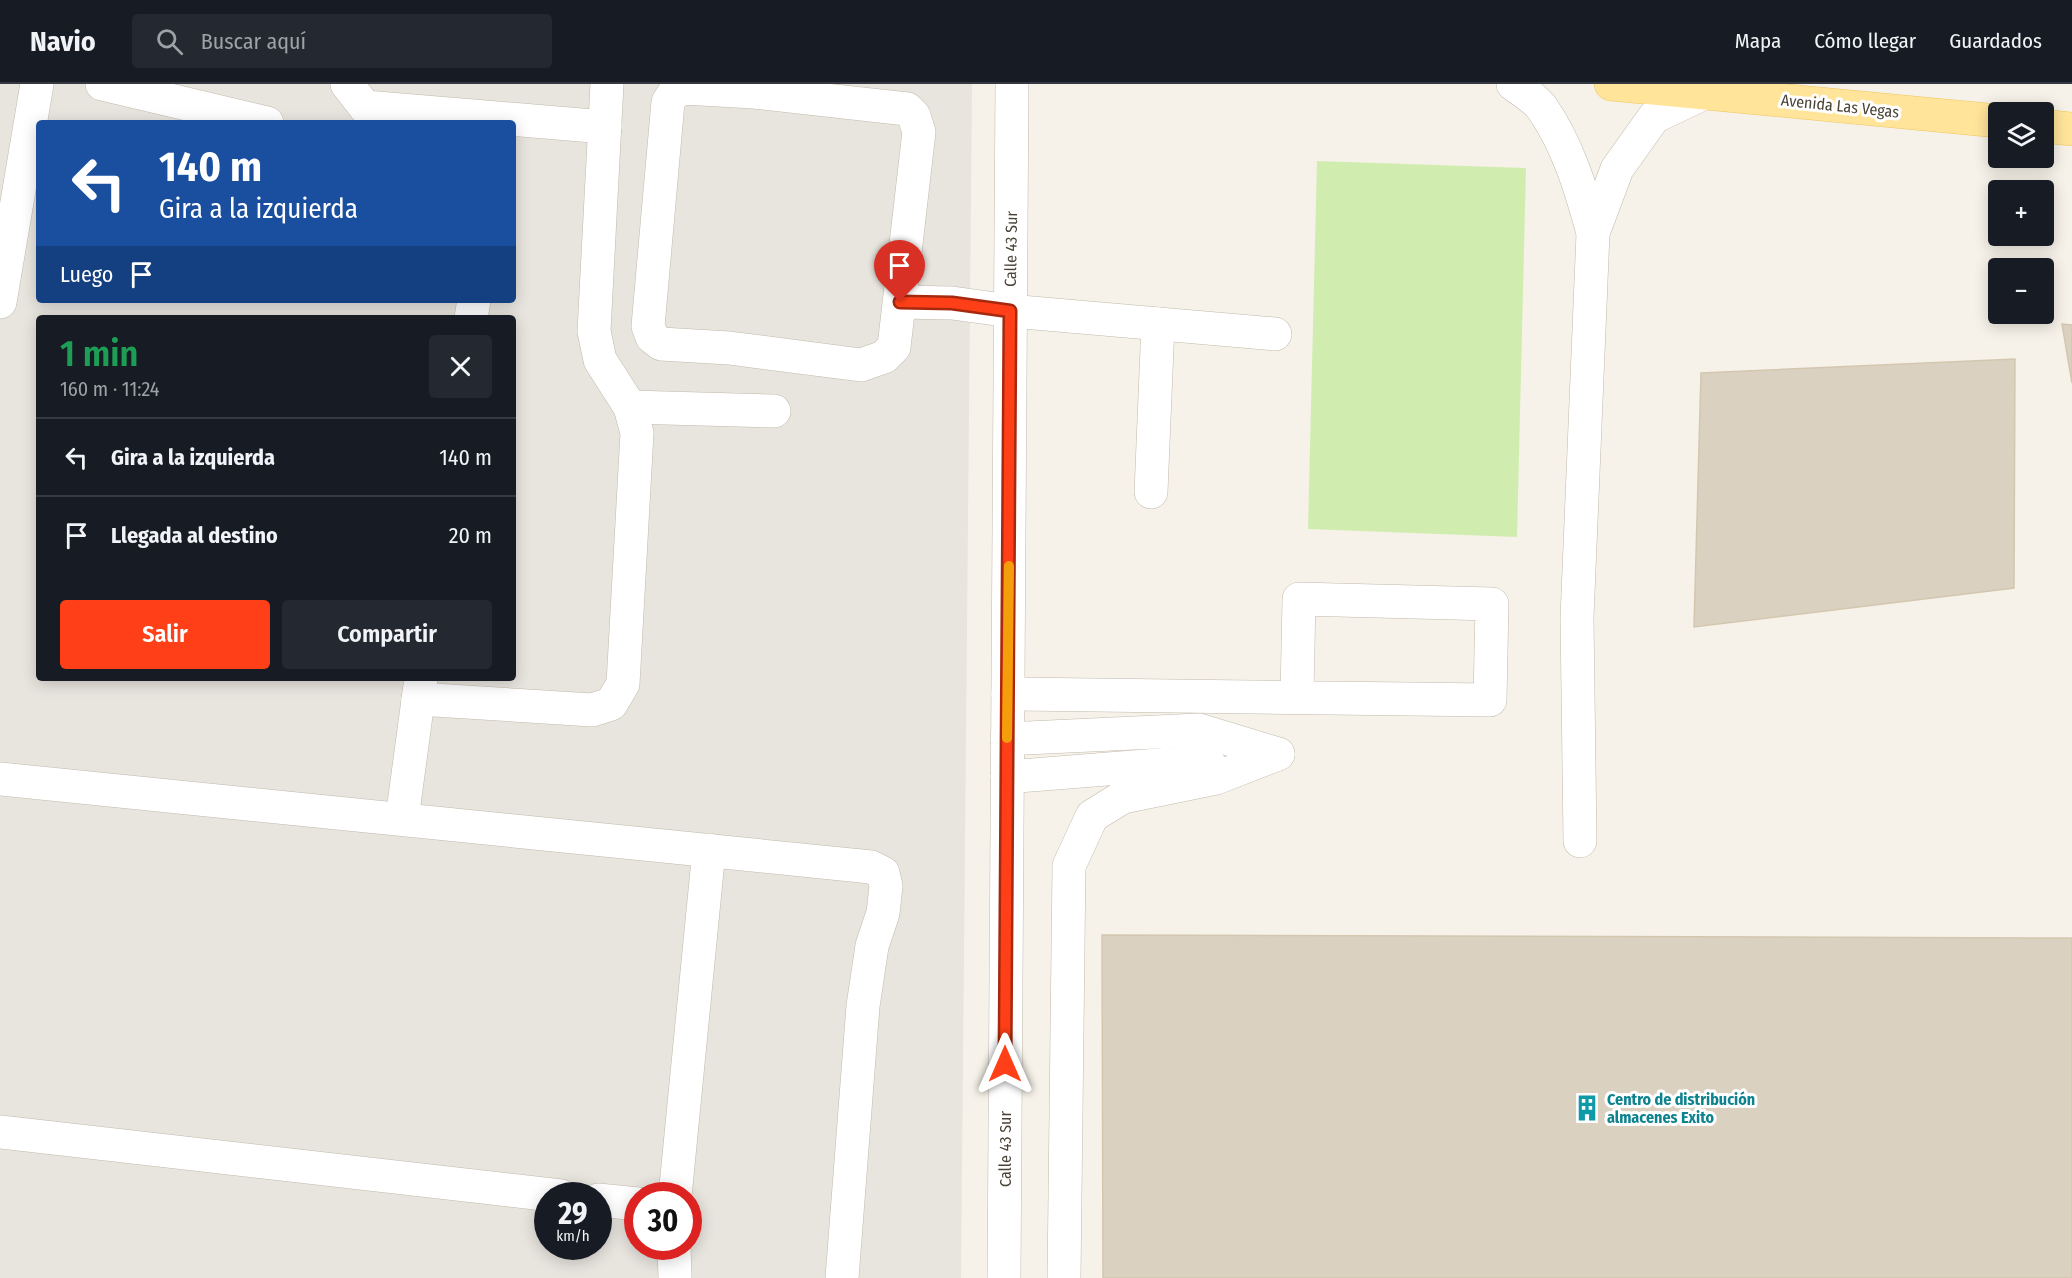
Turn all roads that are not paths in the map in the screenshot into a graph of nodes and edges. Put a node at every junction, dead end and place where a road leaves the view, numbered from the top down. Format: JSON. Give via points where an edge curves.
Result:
{"nodes":[{"id":1,"x":37,"y":84,"type":"edge"},
{"id":2,"x":102,"y":84,"type":"edge"},
{"id":3,"x":607,"y":84,"type":"edge"},
{"id":4,"x":1012,"y":84,"type":"edge"},
{"id":5,"x":1513,"y":84,"type":"edge"},
{"id":6,"x":1611,"y":84,"type":"edge"},
{"id":7,"x":1704,"y":93,"type":"junction"},
{"id":8,"x":355,"y":105,"type":"edge"},
{"id":9,"x":254,"y":120,"type":"edge"},
{"id":10,"x":1988,"y":121,"type":"edge"},
{"id":11,"x":605,"y":127,"type":"junction"},
{"id":12,"x":2054,"y":127,"type":"edge"},
{"id":13,"x":2072,"y":129,"type":"edge"},
{"id":14,"x":8,"y":211,"type":"edge"},
{"id":15,"x":1593,"y":233,"type":"junction"},
{"id":16,"x":0,"y":302,"type":"edge"},
{"id":17,"x":900,"y":302,"type":"junction"},
{"id":18,"x":1010,"y":311,"type":"junction"},
{"id":19,"x":1158,"y":324,"type":"junction"},
{"id":20,"x":1275,"y":334,"type":"dead end"},
{"id":21,"x":630,"y":407,"type":"junction"},
{"id":22,"x":774,"y":411,"type":"dead end"},
{"id":23,"x":1151,"y":492,"type":"dead end"},
{"id":24,"x":420,"y":688,"type":"edge"},
{"id":25,"x":1008,"y":694,"type":"junction"},
{"id":26,"x":1298,"y":696,"type":"junction"},
{"id":27,"x":1007,"y":739,"type":"junction"},
{"id":28,"x":1278,"y":754,"type":"junction"},
{"id":29,"x":1007,"y":777,"type":"junction"},
{"id":30,"x":0,"y":779,"type":"edge"},
{"id":31,"x":402,"y":819,"type":"junction"},
{"id":32,"x":1580,"y":841,"type":"dead end"},
{"id":33,"x":709,"y":850,"type":"junction"},
{"id":34,"x":0,"y":1132,"type":"edge"},
{"id":35,"x":676,"y":1182,"type":"edge"},
{"id":36,"x":534,"y":1193,"type":"edge"},
{"id":37,"x":674,"y":1260,"type":"edge"},
{"id":38,"x":675,"y":1278,"type":"edge"},
{"id":39,"x":842,"y":1278,"type":"edge"},
{"id":40,"x":1004,"y":1278,"type":"edge"},
{"id":41,"x":1064,"y":1278,"type":"edge"}],
"edges":[{"from":1,"to":14,"type":"street"},
{"from":2,"to":9,"type":"street"},
{"from":3,"to":11,"type":"street"},
{"from":4,"to":18,"type":"street","name":"Calle 43 Sur"},
{"from":5,"to":15,"type":"street","via":[[1541,106],[1568,155]]},
{"from":6,"to":7,"type":"main road","name":"Avenida Las Vegas"},
{"from":7,"to":10,"type":"main road","name":"Avenida Las Vegas"},
{"from":7,"to":15,"type":"street","via":[[1654,117],[1617,169]]},
{"from":8,"to":11,"type":"street"},
{"from":11,"to":21,"type":"street","via":[[594,331],[600,360]]},
{"from":12,"to":13,"type":"main road"},
{"from":14,"to":16,"type":"street"},
{"from":15,"to":32,"type":"street","via":[[1577,618]]},
{"from":17,"to":17,"type":"street","via":[[919,132],[907,109],[754,92],[683,88],[674,93],[668,102],[648,326],[652,337],[661,344],[861,364],[884,357],[894,347]]},
{"from":17,"to":18,"type":"street","via":[[952,303]]},
{"from":18,"to":19,"type":"street"},
{"from":18,"to":25,"type":"street","name":"Calle 43 Sur"},
{"from":19,"to":20,"type":"street"},
{"from":19,"to":23,"type":"street"},
{"from":21,"to":22,"type":"street"},
{"from":21,"to":24,"type":"street","via":[[637,433],[623,684],[611,704],[592,710]]},
{"from":24,"to":31,"type":"street"},
{"from":25,"to":26,"type":"street"},
{"from":25,"to":27,"type":"street","name":"Calle 43 Sur"},
{"from":26,"to":26,"type":"street","via":[[1490,700],[1492,603],[1299,599]]},
{"from":27,"to":28,"type":"street","via":[[1198,730]]},
{"from":27,"to":29,"type":"street","name":"Calle 43 Sur"},
{"from":28,"to":29,"type":"street"},
{"from":28,"to":41,"type":"street","via":[[1216,778],[1123,797],[1092,816],[1069,866]]},
{"from":29,"to":40,"type":"street","name":"Calle 43 Sur"},
{"from":30,"to":31,"type":"street"},
{"from":31,"to":33,"type":"street"},
{"from":33,"to":35,"type":"street"},
{"from":33,"to":39,"type":"street","via":[[871,867],[883,873],[883,913],[872,946],[863,1006]]},
{"from":34,"to":36,"type":"street"},
{"from":37,"to":38,"type":"street"}]}
